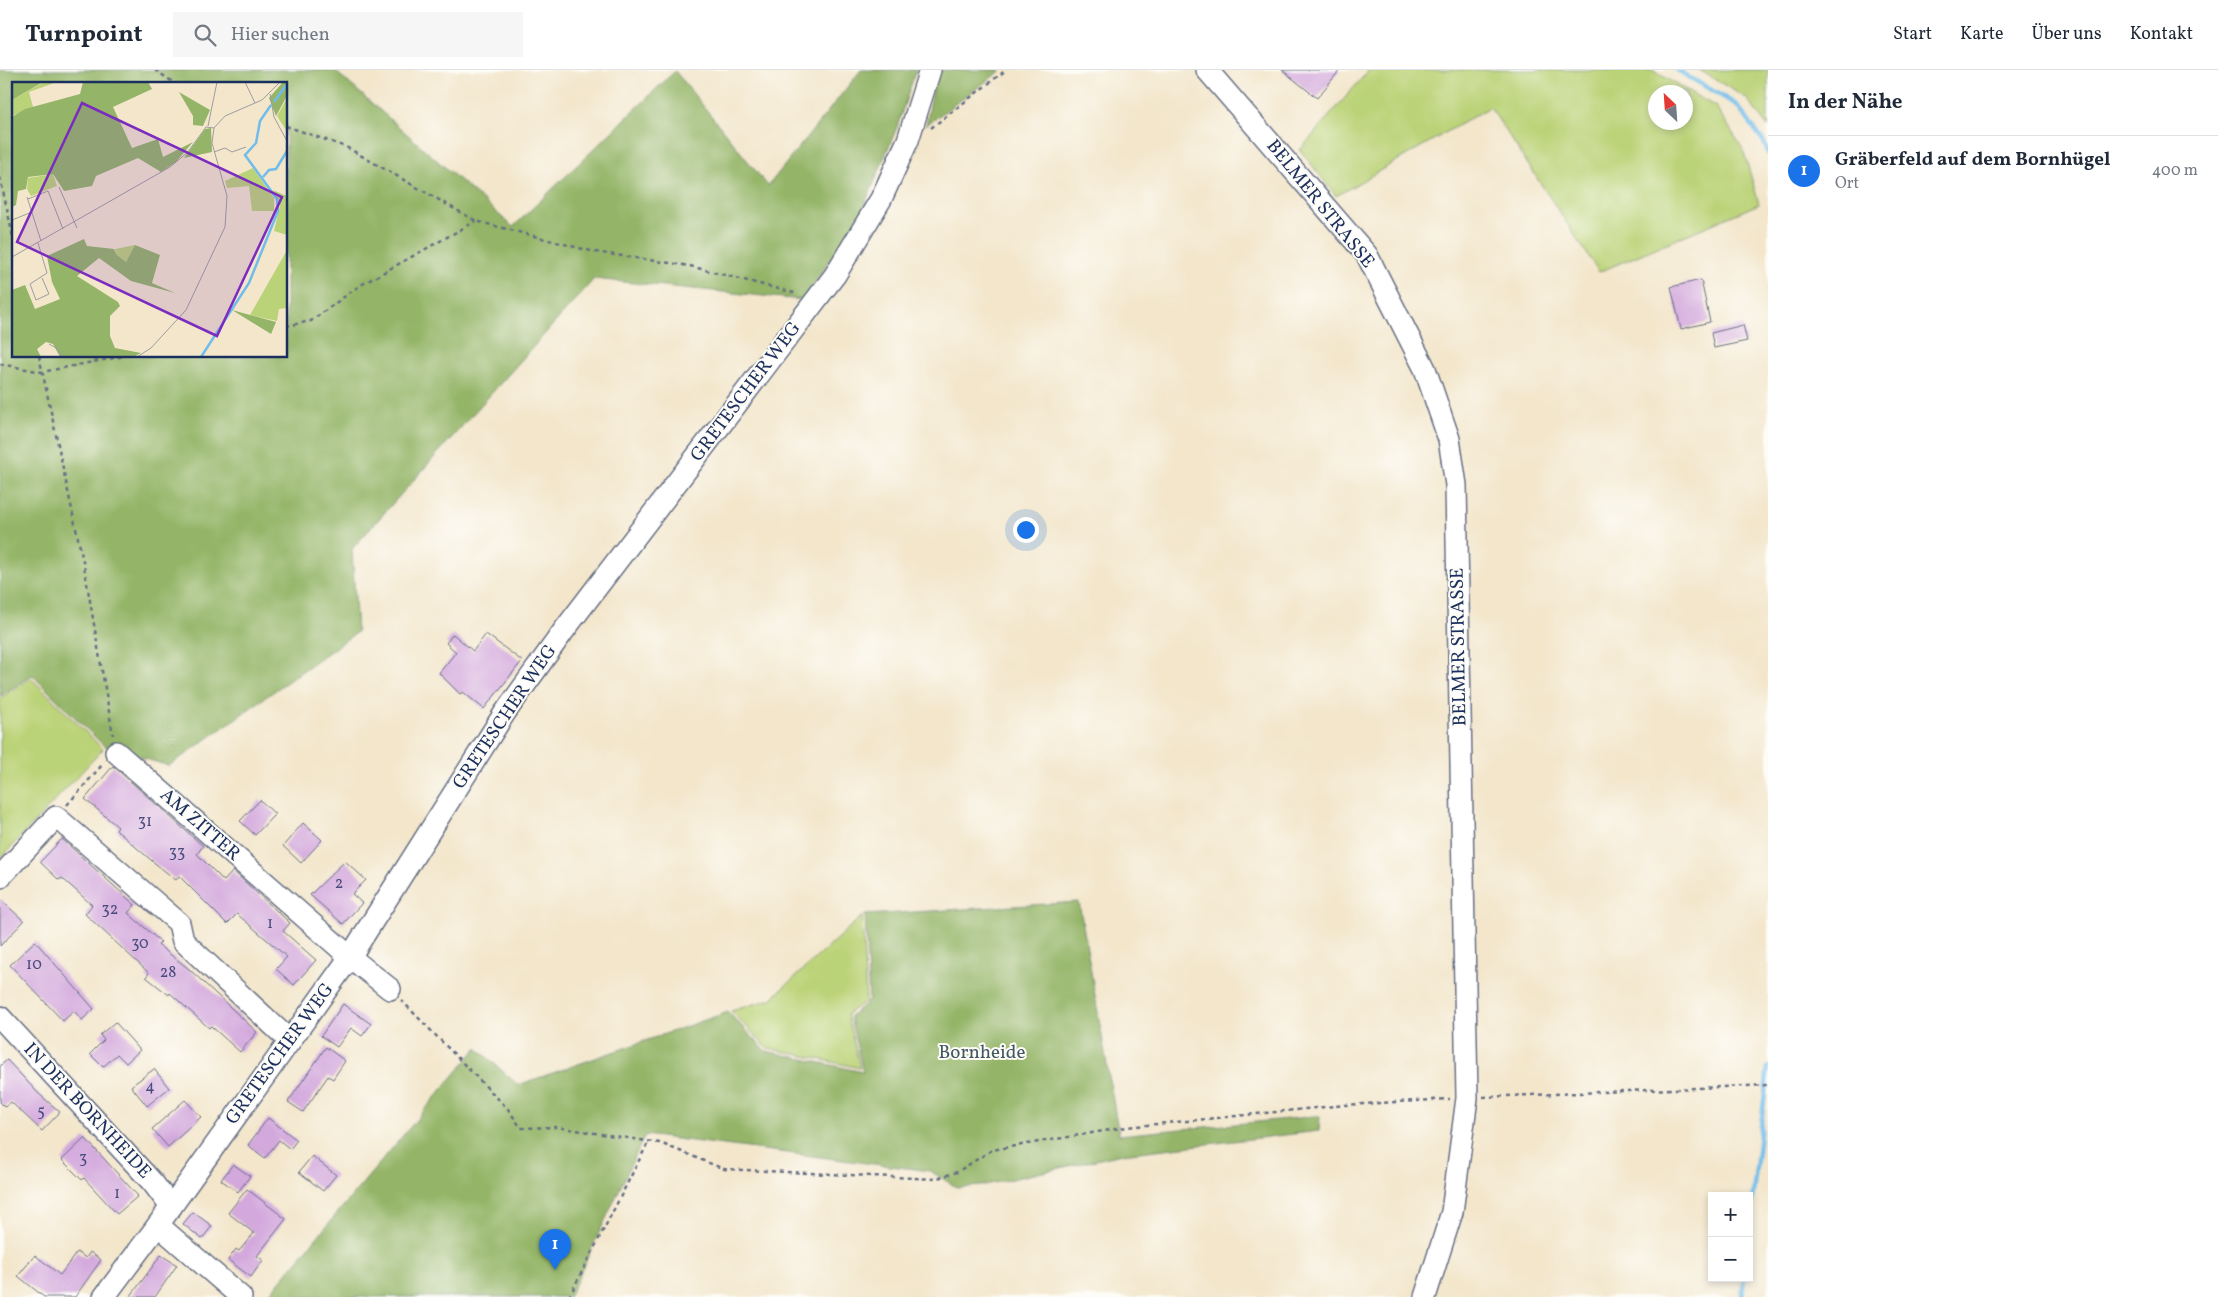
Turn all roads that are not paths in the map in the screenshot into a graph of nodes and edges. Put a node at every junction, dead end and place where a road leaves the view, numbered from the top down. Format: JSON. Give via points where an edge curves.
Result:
{"nodes":[{"id":1,"x":930,"y":70,"type":"edge"},
{"id":2,"x":1207,"y":70,"type":"edge"},
{"id":3,"x":116,"y":752,"type":"road end"},
{"id":4,"x":0,"y":877,"type":"edge"},
{"id":5,"x":350,"y":958,"type":"junction"},
{"id":6,"x":390,"y":989,"type":"road end"},
{"id":7,"x":3,"y":1027,"type":"edge"},
{"id":8,"x":290,"y":1041,"type":"junction"},
{"id":9,"x":171,"y":1207,"type":"junction"},
{"id":10,"x":158,"y":1225,"type":"junction"},
{"id":11,"x":104,"y":1297,"type":"edge"},
{"id":12,"x":241,"y":1297,"type":"edge"},
{"id":13,"x":1426,"y":1297,"type":"edge"}],
"edges":[{"from":1,"to":5,"type":"street","name":"GRETESCHER WEG","via":[[908,140],[860,236],[816,300],[504,714]]},
{"from":2,"to":13,"type":"street","name":"BELMER STRASSE","via":[[1367,255],[1425,369],[1448,439],[1456,485],[1467,1098],[1452,1212]]},
{"from":3,"to":5,"type":"street","name":"AM ZITTER"},
{"from":4,"to":8,"type":"street","via":[[56,817],[179,923],[183,941]]},
{"from":5,"to":6,"type":"street","name":"AM ZITTER"},
{"from":5,"to":8,"type":"street","name":"GRETESCHER WEG"},
{"from":7,"to":9,"type":"street","name":"IN DER BORNHEIDE","via":[[153,1183]]},
{"from":8,"to":9,"type":"street","name":"GRETESCHER WEG"},
{"from":9,"to":10,"type":"street","name":"GRETESCHER WEG"},
{"from":10,"to":11,"type":"street","name":"GRETESCHER WEG"},
{"from":10,"to":12,"type":"street"}]}
